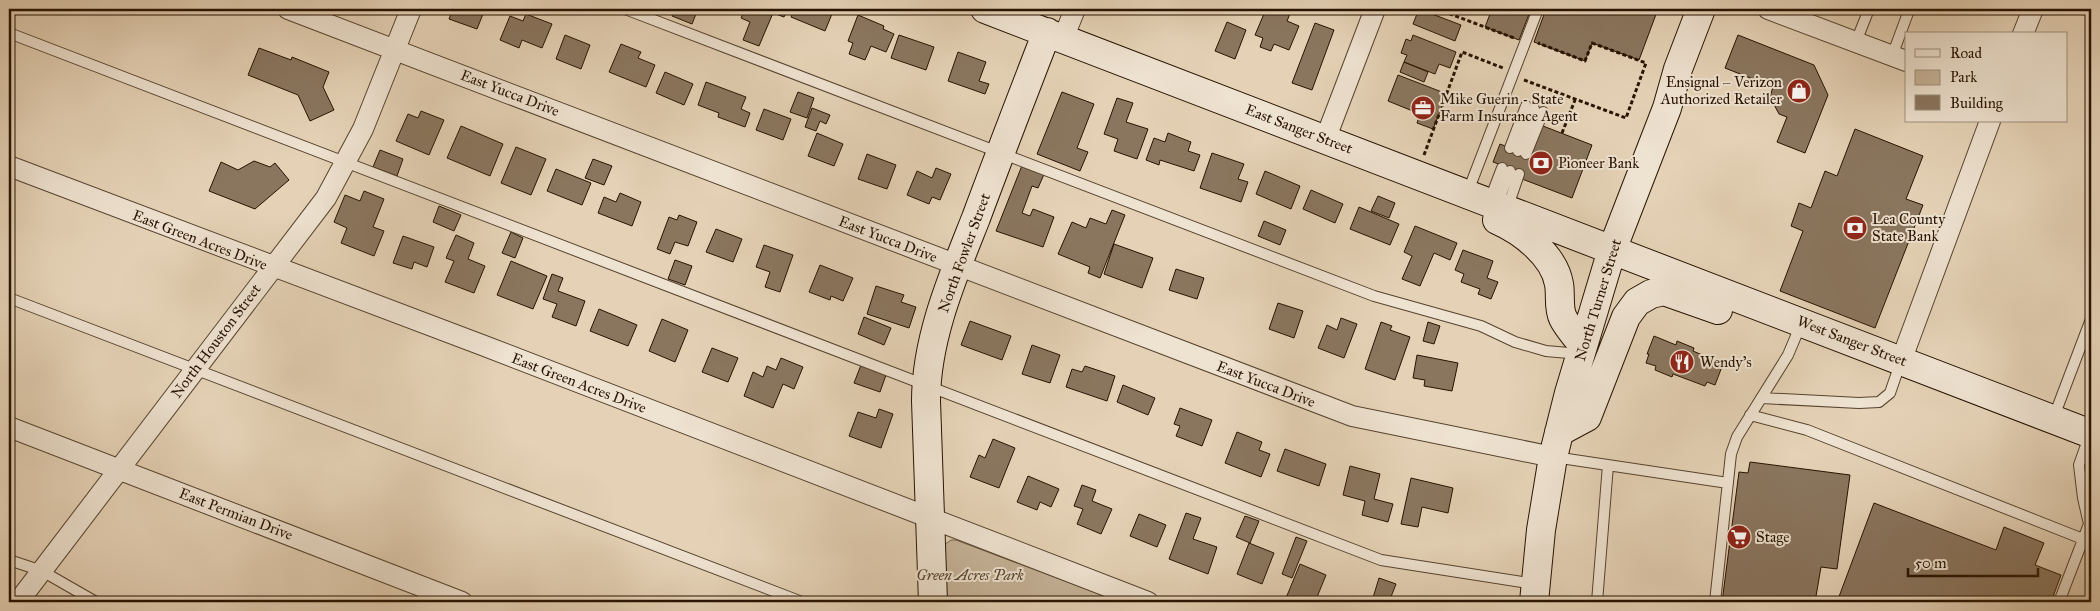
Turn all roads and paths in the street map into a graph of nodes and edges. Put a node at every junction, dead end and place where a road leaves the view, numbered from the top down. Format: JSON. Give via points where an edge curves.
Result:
{"nodes":[{"id":1,"x":288,"y":9,"type":"edge"},
{"id":2,"x":411,"y":9,"type":"edge"},
{"id":3,"x":625,"y":9,"type":"edge"},
{"id":4,"x":985,"y":9,"type":"edge"},
{"id":5,"x":1074,"y":9,"type":"edge"},
{"id":6,"x":1375,"y":9,"type":"edge"},
{"id":7,"x":1438,"y":9,"type":"edge"},
{"id":8,"x":1538,"y":9,"type":"edge"},
{"id":9,"x":1702,"y":9,"type":"edge"},
{"id":10,"x":1768,"y":9,"type":"edge"},
{"id":11,"x":1869,"y":9,"type":"edge"},
{"id":12,"x":2033,"y":9,"type":"edge"},
{"id":13,"x":1908,"y":13,"type":"dead end"},
{"id":14,"x":2024,"y":32,"type":"edge"},
{"id":15,"x":9,"y":33,"type":"edge"},
{"id":16,"x":1055,"y":36,"type":"junction"},
{"id":17,"x":1519,"y":40,"type":"dead end"},
{"id":18,"x":1856,"y":42,"type":"junction"},
{"id":19,"x":1533,"y":46,"type":"dead end"},
{"id":20,"x":395,"y":50,"type":"junction"},
{"id":21,"x":1899,"y":58,"type":"edge"},
{"id":22,"x":1507,"y":69,"type":"dead end"},
{"id":23,"x":1520,"y":79,"type":"dead end"},
{"id":24,"x":1576,"y":100,"type":"junction"},
{"id":25,"x":1990,"y":122,"type":"edge"},
{"id":26,"x":1562,"y":134,"type":"dead end"},
{"id":27,"x":1326,"y":140,"type":"junction"},
{"id":28,"x":1518,"y":151,"type":"joint"},
{"id":29,"x":1356,"y":152,"type":"junction"},
{"id":30,"x":1000,"y":154,"type":"junction"},
{"id":31,"x":1423,"y":156,"type":"dead end"},
{"id":32,"x":346,"y":163,"type":"junction"},
{"id":33,"x":9,"y":166,"type":"edge"},
{"id":34,"x":1490,"y":203,"type":"junction"},
{"id":35,"x":1612,"y":250,"type":"junction"},
{"id":36,"x":957,"y":266,"type":"junction"},
{"id":37,"x":272,"y":267,"type":"junction"},
{"id":38,"x":9,"y":298,"type":"edge"},
{"id":39,"x":1762,"y":306,"type":"junction"},
{"id":40,"x":2091,"y":319,"type":"edge"},
{"id":41,"x":1802,"y":321,"type":"junction"},
{"id":42,"x":1582,"y":350,"type":"junction"},
{"id":43,"x":1901,"y":360,"type":"junction"},
{"id":44,"x":196,"y":369,"type":"junction"},
{"id":45,"x":926,"y":386,"type":"junction"},
{"id":46,"x":1761,"y":398,"type":"junction"},
{"id":47,"x":1750,"y":415,"type":"junction"},
{"id":48,"x":2053,"y":420,"type":"junction"},
{"id":49,"x":9,"y":427,"type":"edge"},
{"id":50,"x":2091,"y":434,"type":"edge"},
{"id":51,"x":1556,"y":444,"type":"junction"},
{"id":52,"x":1608,"y":465,"type":"junction"},
{"id":53,"x":119,"y":470,"type":"junction"},
{"id":54,"x":1728,"y":483,"type":"junction"},
{"id":55,"x":930,"y":518,"type":"junction"},
{"id":56,"x":2083,"y":539,"type":"junction"},
{"id":57,"x":9,"y":560,"type":"edge"},
{"id":58,"x":42,"y":571,"type":"junction"},
{"id":59,"x":1534,"y":593,"type":"edge"},
{"id":60,"x":439,"y":598,"type":"edge"},
{"id":61,"x":18,"y":602,"type":"edge"},
{"id":62,"x":96,"y":602,"type":"edge"},
{"id":63,"x":462,"y":602,"type":"edge"},
{"id":64,"x":802,"y":602,"type":"edge"},
{"id":65,"x":933,"y":602,"type":"edge"},
{"id":66,"x":1148,"y":602,"type":"edge"},
{"id":67,"x":1589,"y":602,"type":"edge"},
{"id":68,"x":1595,"y":602,"type":"edge"},
{"id":69,"x":1715,"y":602,"type":"edge"},
{"id":70,"x":2059,"y":602,"type":"edge"}],
"edges":[{"from":1,"to":20,"type":"street","name":"East Yucca Drive"},
{"from":2,"to":20,"type":"street","name":"North Houston Street"},
{"from":3,"to":30,"type":"lane"},
{"from":4,"to":16,"type":"main road","name":"East Sanger Street"},
{"from":5,"to":16,"type":"street","name":"North Fowler Street"},
{"from":6,"to":27,"type":"street"},
{"from":7,"to":17,"type":"path"},
{"from":8,"to":34,"type":"lane"},
{"from":9,"to":35,"type":"main road","name":"North Turner Street"},
{"from":10,"to":18,"type":"street"},
{"from":11,"to":18,"type":"lane"},
{"from":12,"to":14,"type":"street"},
{"from":13,"to":21,"type":"lane"},
{"from":15,"to":32,"type":"lane"},
{"from":16,"to":27,"type":"main road","name":"East Sanger Street"},
{"from":16,"to":30,"type":"main road","name":"North Fowler Street"},
{"from":18,"to":21,"type":"street"},
{"from":19,"to":24,"type":"path","via":[[1534,42],[1585,61],[1592,42],[1646,63],[1626,118]]},
{"from":20,"to":32,"type":"street","name":"North Houston Street"},
{"from":20,"to":36,"type":"street","name":"East Yucca Drive"},
{"from":22,"to":31,"type":"path","via":[[1462,52]]},
{"from":23,"to":24,"type":"path"},
{"from":24,"to":26,"type":"path"},
{"from":25,"to":43,"type":"street"},
{"from":27,"to":29,"type":"main road","name":"East Sanger Street"},
{"from":28,"to":28,"type":"lane","via":[[1534,109]]},
{"from":29,"to":34,"type":"main road","name":"East Sanger Street"},
{"from":29,"to":42,"type":"main road","via":[[1367,167],[1510,226],[1526,236],[1540,249],[1559,282],[1562,317]]},
{"from":30,"to":36,"type":"main road","name":"North Fowler Street"},
{"from":30,"to":42,"type":"lane","via":[[1374,296],[1481,326],[1546,351]]},
{"from":32,"to":37,"type":"street","name":"North Houston Street","via":[[326,198]]},
{"from":32,"to":45,"type":"lane"},
{"from":33,"to":37,"type":"street","name":"East Green Acres Drive"},
{"from":34,"to":34,"type":"lane","via":[[1510,171]]},
{"from":34,"to":35,"type":"main road","name":"East Sanger Street"},
{"from":35,"to":39,"type":"main road","name":"West Sanger Street"},
{"from":35,"to":42,"type":"main road","name":"North Turner Street"},
{"from":36,"to":45,"type":"main road","name":"North Fowler Street","via":[[944,300]]},
{"from":36,"to":51,"type":"street","name":"East Yucca Drive","via":[[1352,416]]},
{"from":37,"to":44,"type":"street","name":"North Houston Street"},
{"from":37,"to":55,"type":"street","name":"East Green Acres Drive"},
{"from":38,"to":44,"type":"lane"},
{"from":39,"to":41,"type":"main road","name":"West Sanger Street"},
{"from":39,"to":51,"type":"main road","via":[[1722,311],[1664,292],[1651,294],[1637,302],[1626,317],[1587,418]]},
{"from":40,"to":48,"type":"lane"},
{"from":41,"to":43,"type":"main road","name":"West Sanger Street"},
{"from":41,"to":46,"type":"lane","via":[[1788,355]]},
{"from":42,"to":51,"type":"main road","name":"North Turner Street"},
{"from":43,"to":46,"type":"lane","via":[[1890,393],[1879,402]]},
{"from":43,"to":48,"type":"main road","name":"West Sanger Street"},
{"from":44,"to":53,"type":"street","name":"North Houston Street"},
{"from":44,"to":64,"type":"lane"},
{"from":45,"to":55,"type":"main road","name":"North Fowler Street"},
{"from":45,"to":59,"type":"lane","via":[[1380,560]]},
{"from":46,"to":47,"type":"lane"},
{"from":47,"to":54,"type":"lane","via":[[1731,454]]},
{"from":47,"to":56,"type":"lane","via":[[1807,430]]},
{"from":48,"to":50,"type":"main road","name":"West Sanger Street"},
{"from":49,"to":53,"type":"street","name":"East Permian Drive"},
{"from":50,"to":56,"type":"lane","via":[[2079,466],[2089,524]]},
{"from":51,"to":52,"type":"lane"},
{"from":51,"to":59,"type":"main road","name":"North Turner Street"},
{"from":52,"to":54,"type":"lane"},
{"from":52,"to":68,"type":"lane"},
{"from":53,"to":58,"type":"street","name":"North Houston Street"},
{"from":53,"to":60,"type":"street","name":"East Permian Drive"},
{"from":54,"to":69,"type":"lane"},
{"from":55,"to":65,"type":"main road","name":"North Fowler Street"},
{"from":55,"to":66,"type":"street","name":"East Green Acres Drive"},
{"from":56,"to":70,"type":"lane"},
{"from":57,"to":58,"type":"lane"},
{"from":58,"to":61,"type":"street","name":"North Houston Street"},
{"from":58,"to":62,"type":"lane"},
{"from":60,"to":63,"type":"street","name":"East Permian Drive"},
{"from":67,"to":68,"type":"lane"}]}
